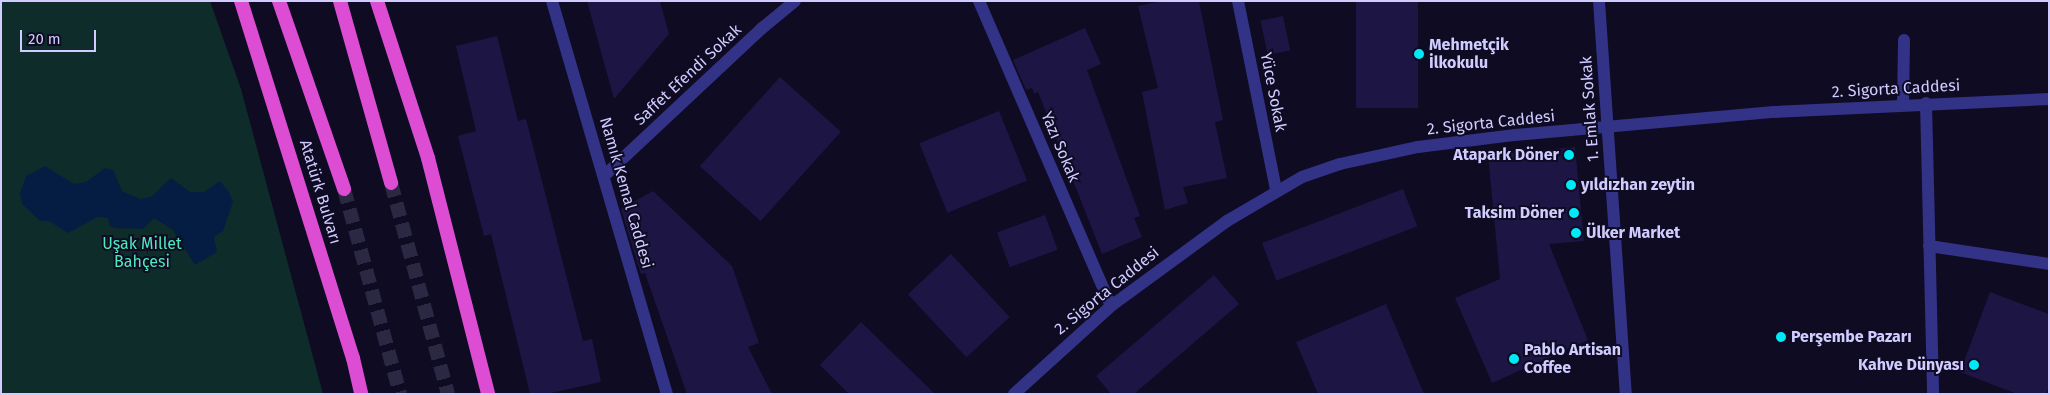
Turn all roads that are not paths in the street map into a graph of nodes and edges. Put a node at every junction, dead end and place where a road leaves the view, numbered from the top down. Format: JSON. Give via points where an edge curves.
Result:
{"nodes":[{"id":1,"x":242,"y":1,"type":"edge"},
{"id":2,"x":279,"y":1,"type":"edge"},
{"id":3,"x":340,"y":1,"type":"edge"},
{"id":4,"x":377,"y":1,"type":"edge"},
{"id":5,"x":552,"y":1,"type":"edge"},
{"id":6,"x":796,"y":1,"type":"edge"},
{"id":7,"x":979,"y":1,"type":"edge"},
{"id":8,"x":1238,"y":1,"type":"edge"},
{"id":9,"x":1599,"y":1,"type":"edge"},
{"id":10,"x":1904,"y":40,"type":"dead end"},
{"id":11,"x":2049,"y":99,"type":"edge"},
{"id":12,"x":1926,"y":103,"type":"junction"},
{"id":13,"x":1903,"y":104,"type":"junction"},
{"id":14,"x":1608,"y":128,"type":"junction"},
{"id":15,"x":605,"y":175,"type":"junction"},
{"id":16,"x":391,"y":183,"type":"tunnel mouth"},
{"id":17,"x":344,"y":189,"type":"tunnel mouth"},
{"id":18,"x":1276,"y":190,"type":"junction"},
{"id":19,"x":1930,"y":246,"type":"junction"},
{"id":20,"x":2049,"y":264,"type":"edge"},
{"id":21,"x":1110,"y":306,"type":"junction"},
{"id":22,"x":361,"y":394,"type":"edge"},
{"id":23,"x":488,"y":394,"type":"edge"},
{"id":24,"x":667,"y":394,"type":"edge"},
{"id":25,"x":1014,"y":394,"type":"edge"},
{"id":26,"x":1626,"y":394,"type":"edge"},
{"id":27,"x":1933,"y":394,"type":"edge"}],
"edges":[{"from":1,"to":22,"type":"highway","name":"Atatürk Bulvarı","via":[[353,358]]},
{"from":2,"to":17,"type":"highway","name":"Atatürk Bulvarı"},
{"from":3,"to":16,"type":"highway"},
{"from":4,"to":23,"type":"highway","via":[[428,158]]},
{"from":5,"to":15,"type":"street","name":"Namık Kemal Caddesi"},
{"from":6,"to":15,"type":"street","name":"Saffet Efendi Sokak","via":[[761,29]]},
{"from":7,"to":21,"type":"street","name":"Yazı Sokak"},
{"from":8,"to":18,"type":"street","name":"Yüce Sokak"},
{"from":9,"to":14,"type":"street","name":"1. Emlak Sokak"},
{"from":10,"to":13,"type":"street"},
{"from":11,"to":12,"type":"street","name":"2. Sigorta Caddesi"},
{"from":12,"to":13,"type":"street","name":"2. Sigorta Caddesi"},
{"from":12,"to":19,"type":"street"},
{"from":13,"to":14,"type":"street","name":"2. Sigorta Caddesi"},
{"from":14,"to":18,"type":"street","name":"2. Sigorta Caddesi","via":[[1418,147],[1340,164]]},
{"from":14,"to":26,"type":"street","name":"1. Emlak Sokak"},
{"from":15,"to":24,"type":"street","name":"Namık Kemal Caddesi"},
{"from":18,"to":21,"type":"street","name":"2. Sigorta Caddesi","via":[[1227,221]]},
{"from":19,"to":20,"type":"street"},
{"from":19,"to":27,"type":"street"},
{"from":21,"to":25,"type":"street","name":"2. Sigorta Caddesi"}]}
